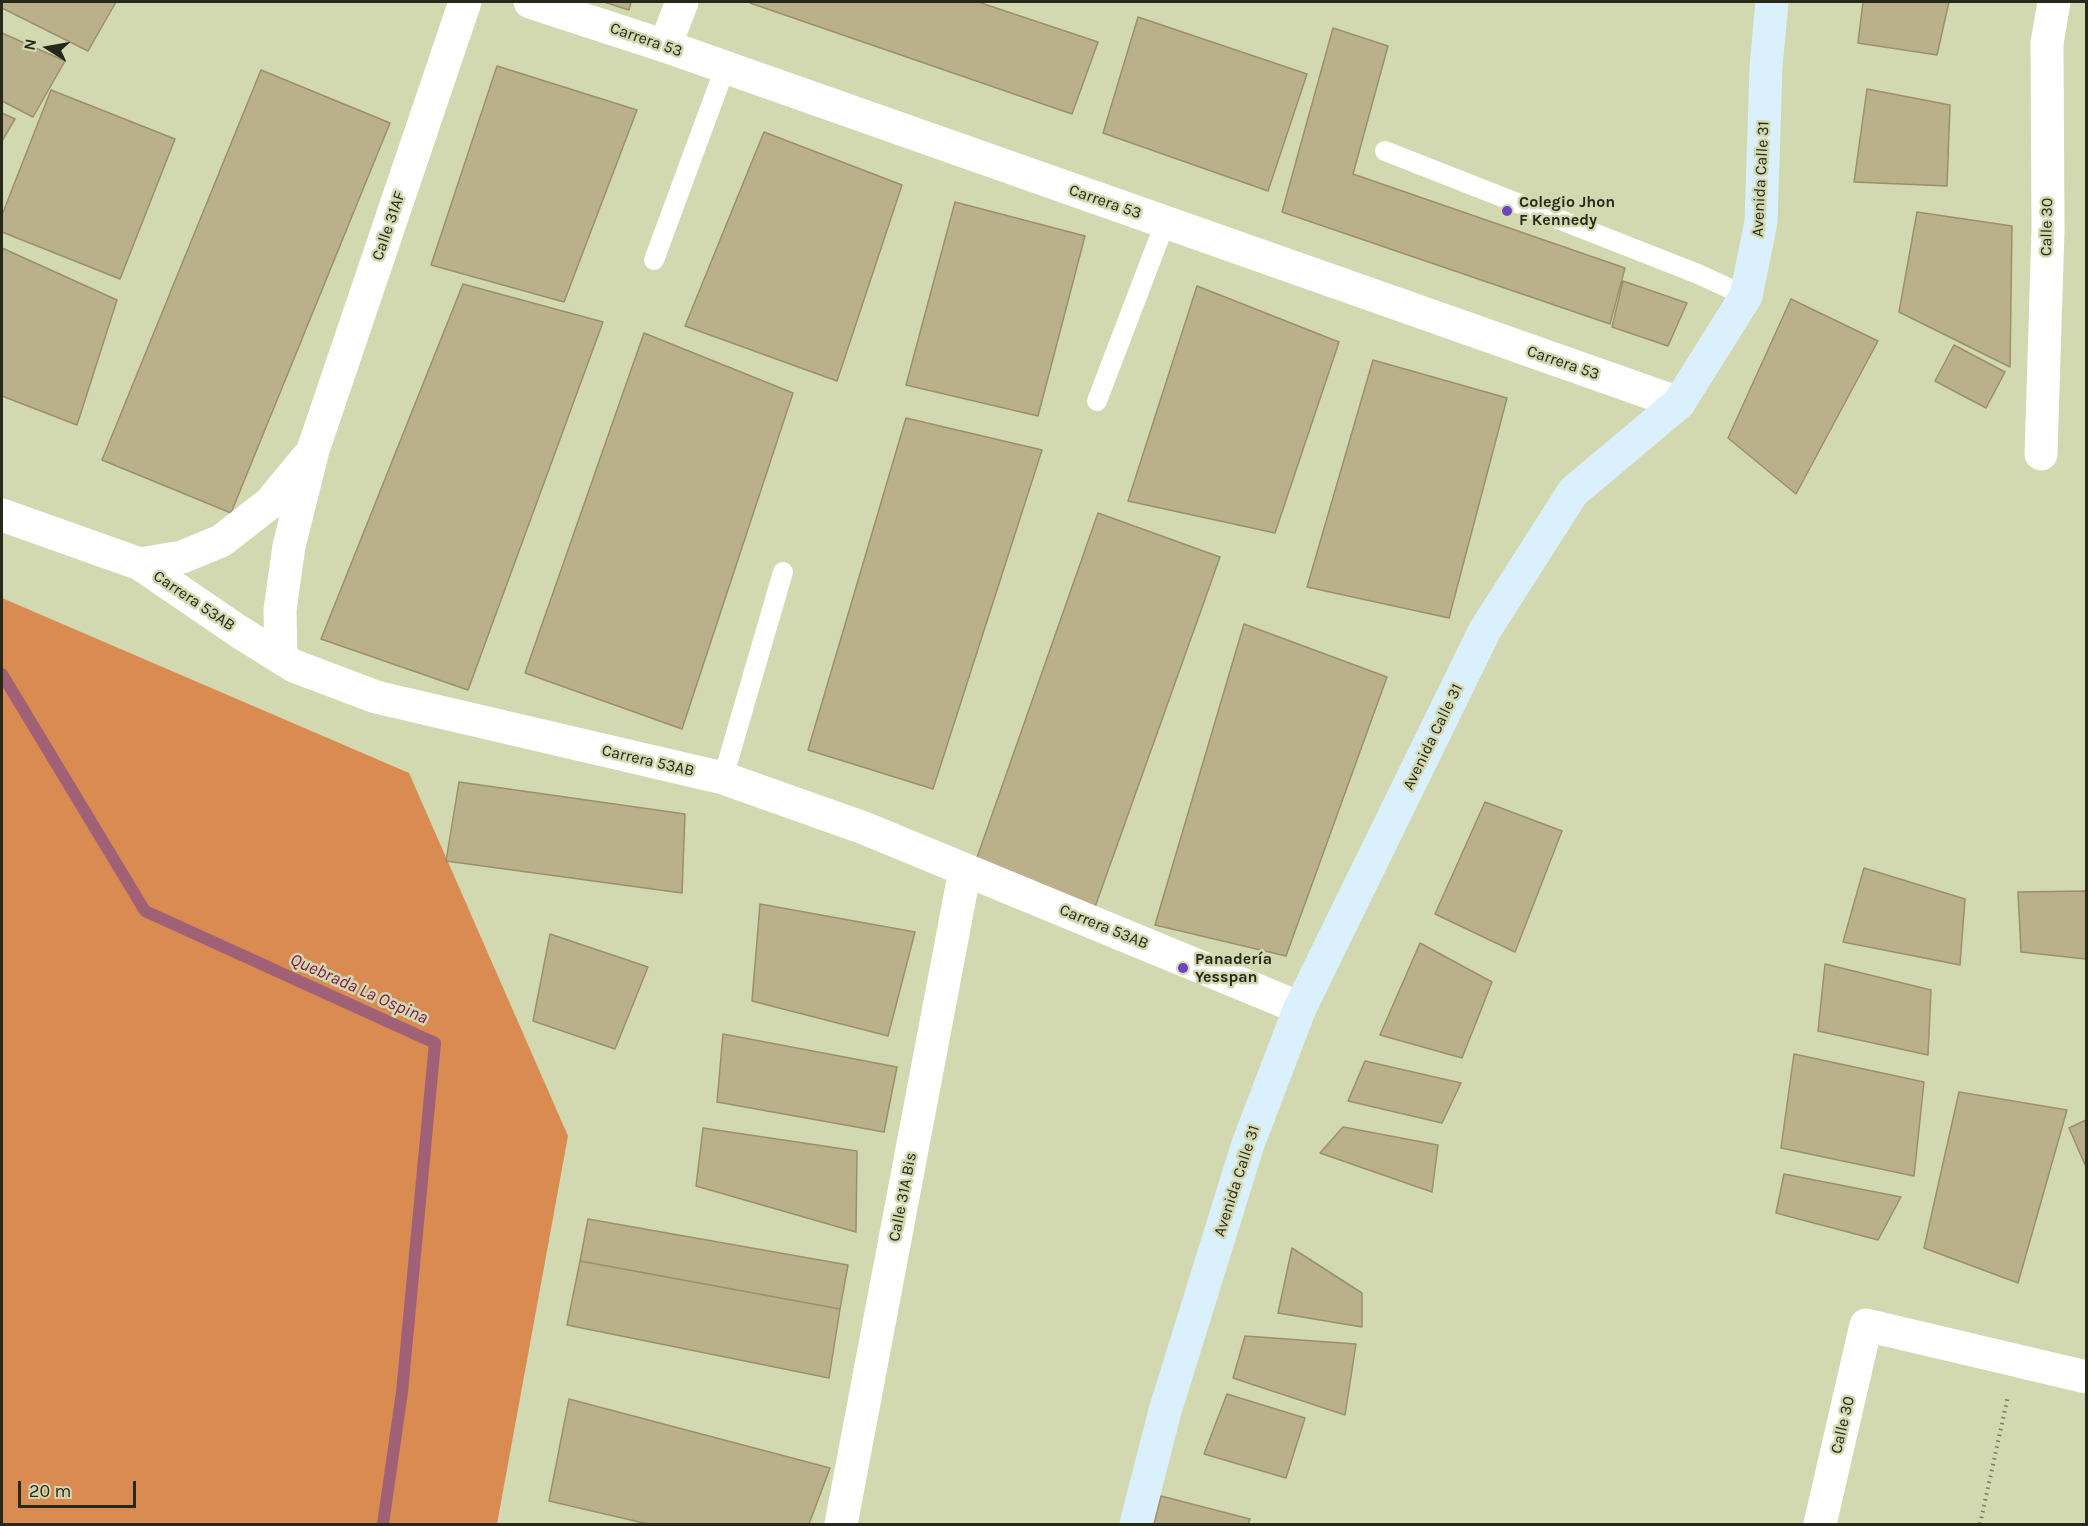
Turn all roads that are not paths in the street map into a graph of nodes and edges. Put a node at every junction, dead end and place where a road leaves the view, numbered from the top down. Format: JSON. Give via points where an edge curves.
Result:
{"nodes":[{"id":1,"x":465,"y":2,"type":"edge"},
{"id":2,"x":530,"y":2,"type":"edge"},
{"id":3,"x":682,"y":2,"type":"edge"},
{"id":4,"x":1772,"y":2,"type":"edge"},
{"id":5,"x":2054,"y":2,"type":"edge"},
{"id":6,"x":665,"y":46,"type":"junction"},
{"id":7,"x":725,"y":68,"type":"junction"},
{"id":8,"x":1384,"y":151,"type":"dead end"},
{"id":9,"x":1166,"y":223,"type":"junction"},
{"id":10,"x":654,"y":261,"type":"dead end"},
{"id":11,"x":1746,"y":296,"type":"junction"},
{"id":12,"x":1097,"y":401,"type":"dead end"},
{"id":13,"x":1679,"y":404,"type":"junction"},
{"id":14,"x":313,"y":450,"type":"junction"},
{"id":15,"x":2041,"y":454,"type":"dead end"},
{"id":16,"x":2,"y":515,"type":"edge"},
{"id":17,"x":140,"y":564,"type":"junction"},
{"id":18,"x":783,"y":572,"type":"dead end"},
{"id":19,"x":281,"y":658,"type":"junction"},
{"id":20,"x":723,"y":778,"type":"junction"},
{"id":21,"x":965,"y":870,"type":"junction"},
{"id":22,"x":1300,"y":1008,"type":"junction"},
{"id":23,"x":2086,"y":1377,"type":"edge"},
{"id":24,"x":841,"y":1524,"type":"edge"},
{"id":25,"x":1136,"y":1524,"type":"edge"},
{"id":26,"x":1820,"y":1524,"type":"edge"}],
"edges":[{"from":1,"to":14,"type":"street","name":"Calle 31AF"},
{"from":2,"to":6,"type":"street","name":"Carrera 53"},
{"from":3,"to":6,"type":"street"},
{"from":4,"to":11,"type":"street","name":"Avenida Calle 31","via":[[1761,222]]},
{"from":5,"to":15,"type":"street","name":"Calle 30","via":[[2048,43],[2048,230]]},
{"from":6,"to":7,"type":"street","name":"Carrera 53"},
{"from":7,"to":9,"type":"street","name":"Carrera 53"},
{"from":7,"to":10,"type":"lane"},
{"from":8,"to":11,"type":"lane"},
{"from":9,"to":12,"type":"lane"},
{"from":9,"to":13,"type":"street","name":"Carrera 53"},
{"from":11,"to":13,"type":"street","name":"Avenida Calle 31"},
{"from":13,"to":22,"type":"street","name":"Avenida Calle 31","via":[[1574,492],[1485,630]]},
{"from":14,"to":17,"type":"street","name":"Calle 31AF","via":[[270,503],[221,541],[182,557]]},
{"from":14,"to":19,"type":"street","name":"Calle 31AF","via":[[289,546],[280,610]]},
{"from":16,"to":17,"type":"street","name":"Carrera 53AB"},
{"from":17,"to":19,"type":"street","name":"Carrera 53AB"},
{"from":18,"to":20,"type":"lane"},
{"from":19,"to":20,"type":"street","name":"Carrera 53AB","via":[[376,697]]},
{"from":20,"to":21,"type":"street","name":"Carrera 53AB","via":[[864,828]]},
{"from":21,"to":22,"type":"street","name":"Carrera 53AB"},
{"from":21,"to":24,"type":"street","name":"Calle 31A Bis"},
{"from":22,"to":25,"type":"street","name":"Avenida Calle 31","via":[[1248,1144],[1165,1411]]},
{"from":23,"to":26,"type":"street","name":"Calle 30","via":[[1866,1325]]}]}
